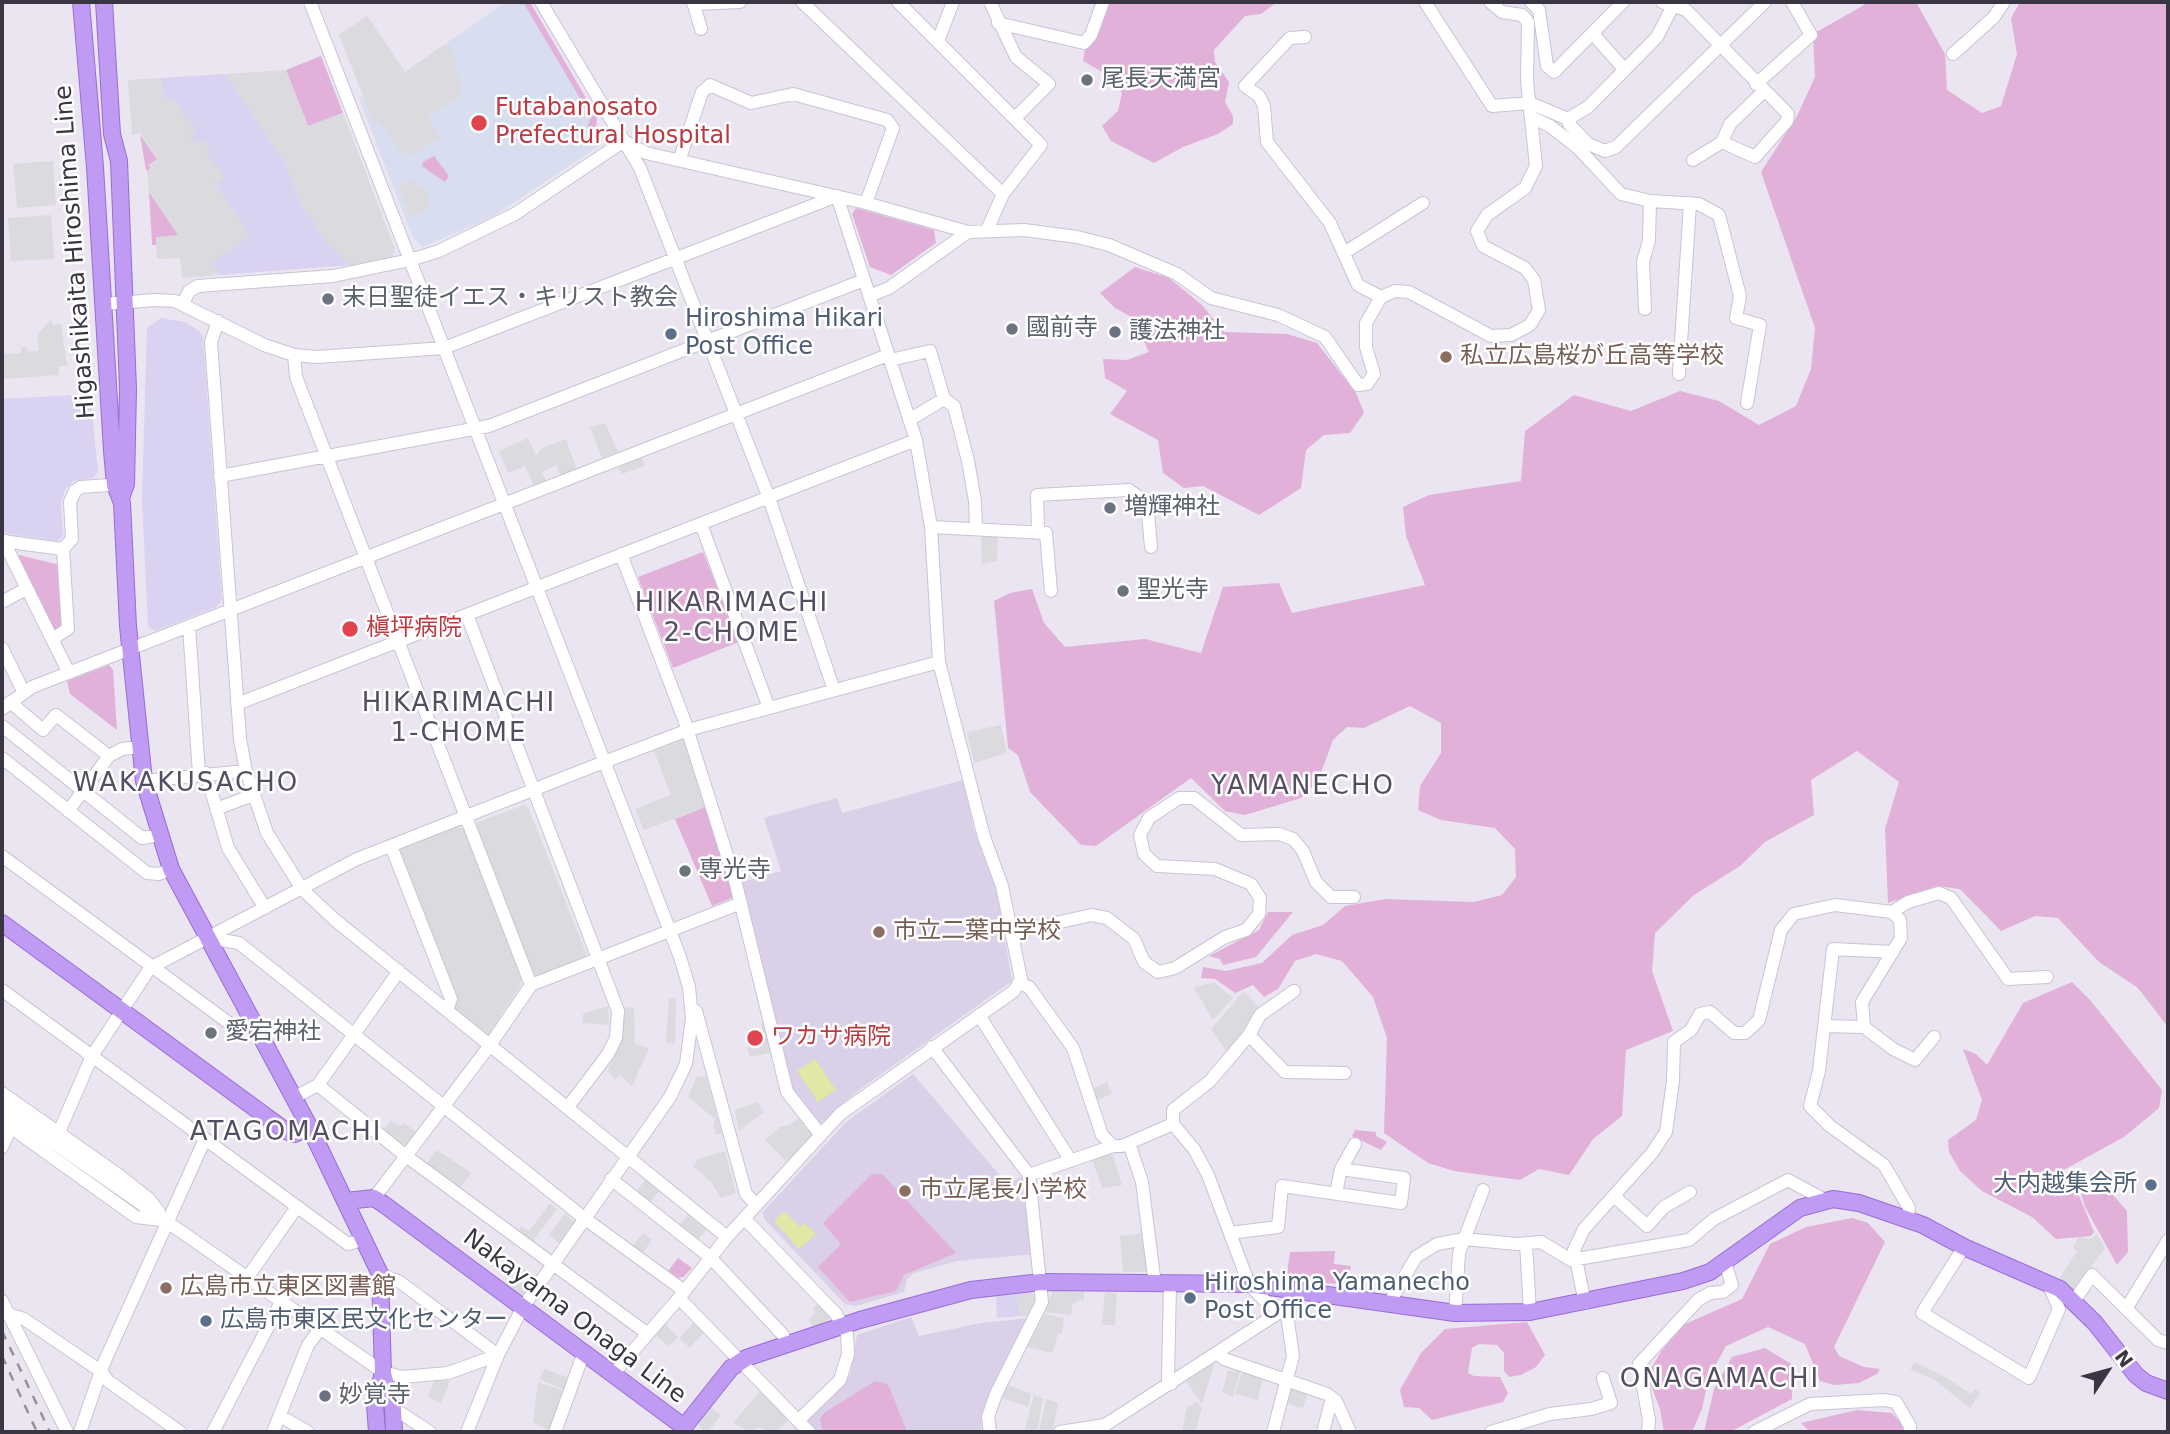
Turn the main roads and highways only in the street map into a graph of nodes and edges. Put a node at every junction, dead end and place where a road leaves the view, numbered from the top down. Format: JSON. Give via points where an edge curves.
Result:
{"nodes":[{"id":1,"x":81,"y":2,"type":"edge"},
{"id":2,"x":104,"y":2,"type":"edge"},
{"id":3,"x":121,"y":489,"type":"junction"},
{"id":4,"x":2,"y":923,"type":"edge"},
{"id":5,"x":310,"y":1128,"type":"junction"},
{"id":6,"x":346,"y":1201,"type":"junction"},
{"id":7,"x":383,"y":1371,"type":"junction"},
{"id":8,"x":2168,"y":1391,"type":"edge"},
{"id":9,"x":686,"y":1431,"type":"edge"},
{"id":10,"x":377,"y":1432,"type":"edge"},
{"id":11,"x":394,"y":1432,"type":"edge"}],
"edges":[{"from":1,"to":3,"type":"main road","name":"Higashikaita Hiroshima Line"},
{"from":2,"to":3,"type":"main road","name":"Higashikaita Hiroshima Line","via":[[112,134],[119,161],[128,388]]},
{"from":3,"to":5,"type":"main road","name":"Higashikaita Hiroshima Line","via":[[128,626],[144,781],[172,869]]},
{"from":4,"to":5,"type":"main road","via":[[286,1131],[294,1134]]},
{"from":5,"to":6,"type":"main road","name":"Higashikaita Hiroshima Line"},
{"from":6,"to":7,"type":"main road","name":"Higashikaita Hiroshima Line","via":[[380,1274]]},
{"from":6,"to":9,"type":"main road","name":"Nakayama Onaga Line","via":[[374,1198]]},
{"from":7,"to":10,"type":"main road","via":[[376,1405]]},
{"from":7,"to":11,"type":"main road"},
{"from":8,"to":9,"type":"main road","name":"Nakayama Onaga Line","via":[[2136,1375],[2074,1301],[2048,1282],[1909,1219],[1851,1201],[1823,1199],[1800,1208],[1710,1272],[1530,1312],[1455,1313],[1249,1284],[1041,1282],[971,1290],[844,1325],[738,1362]]}]}
